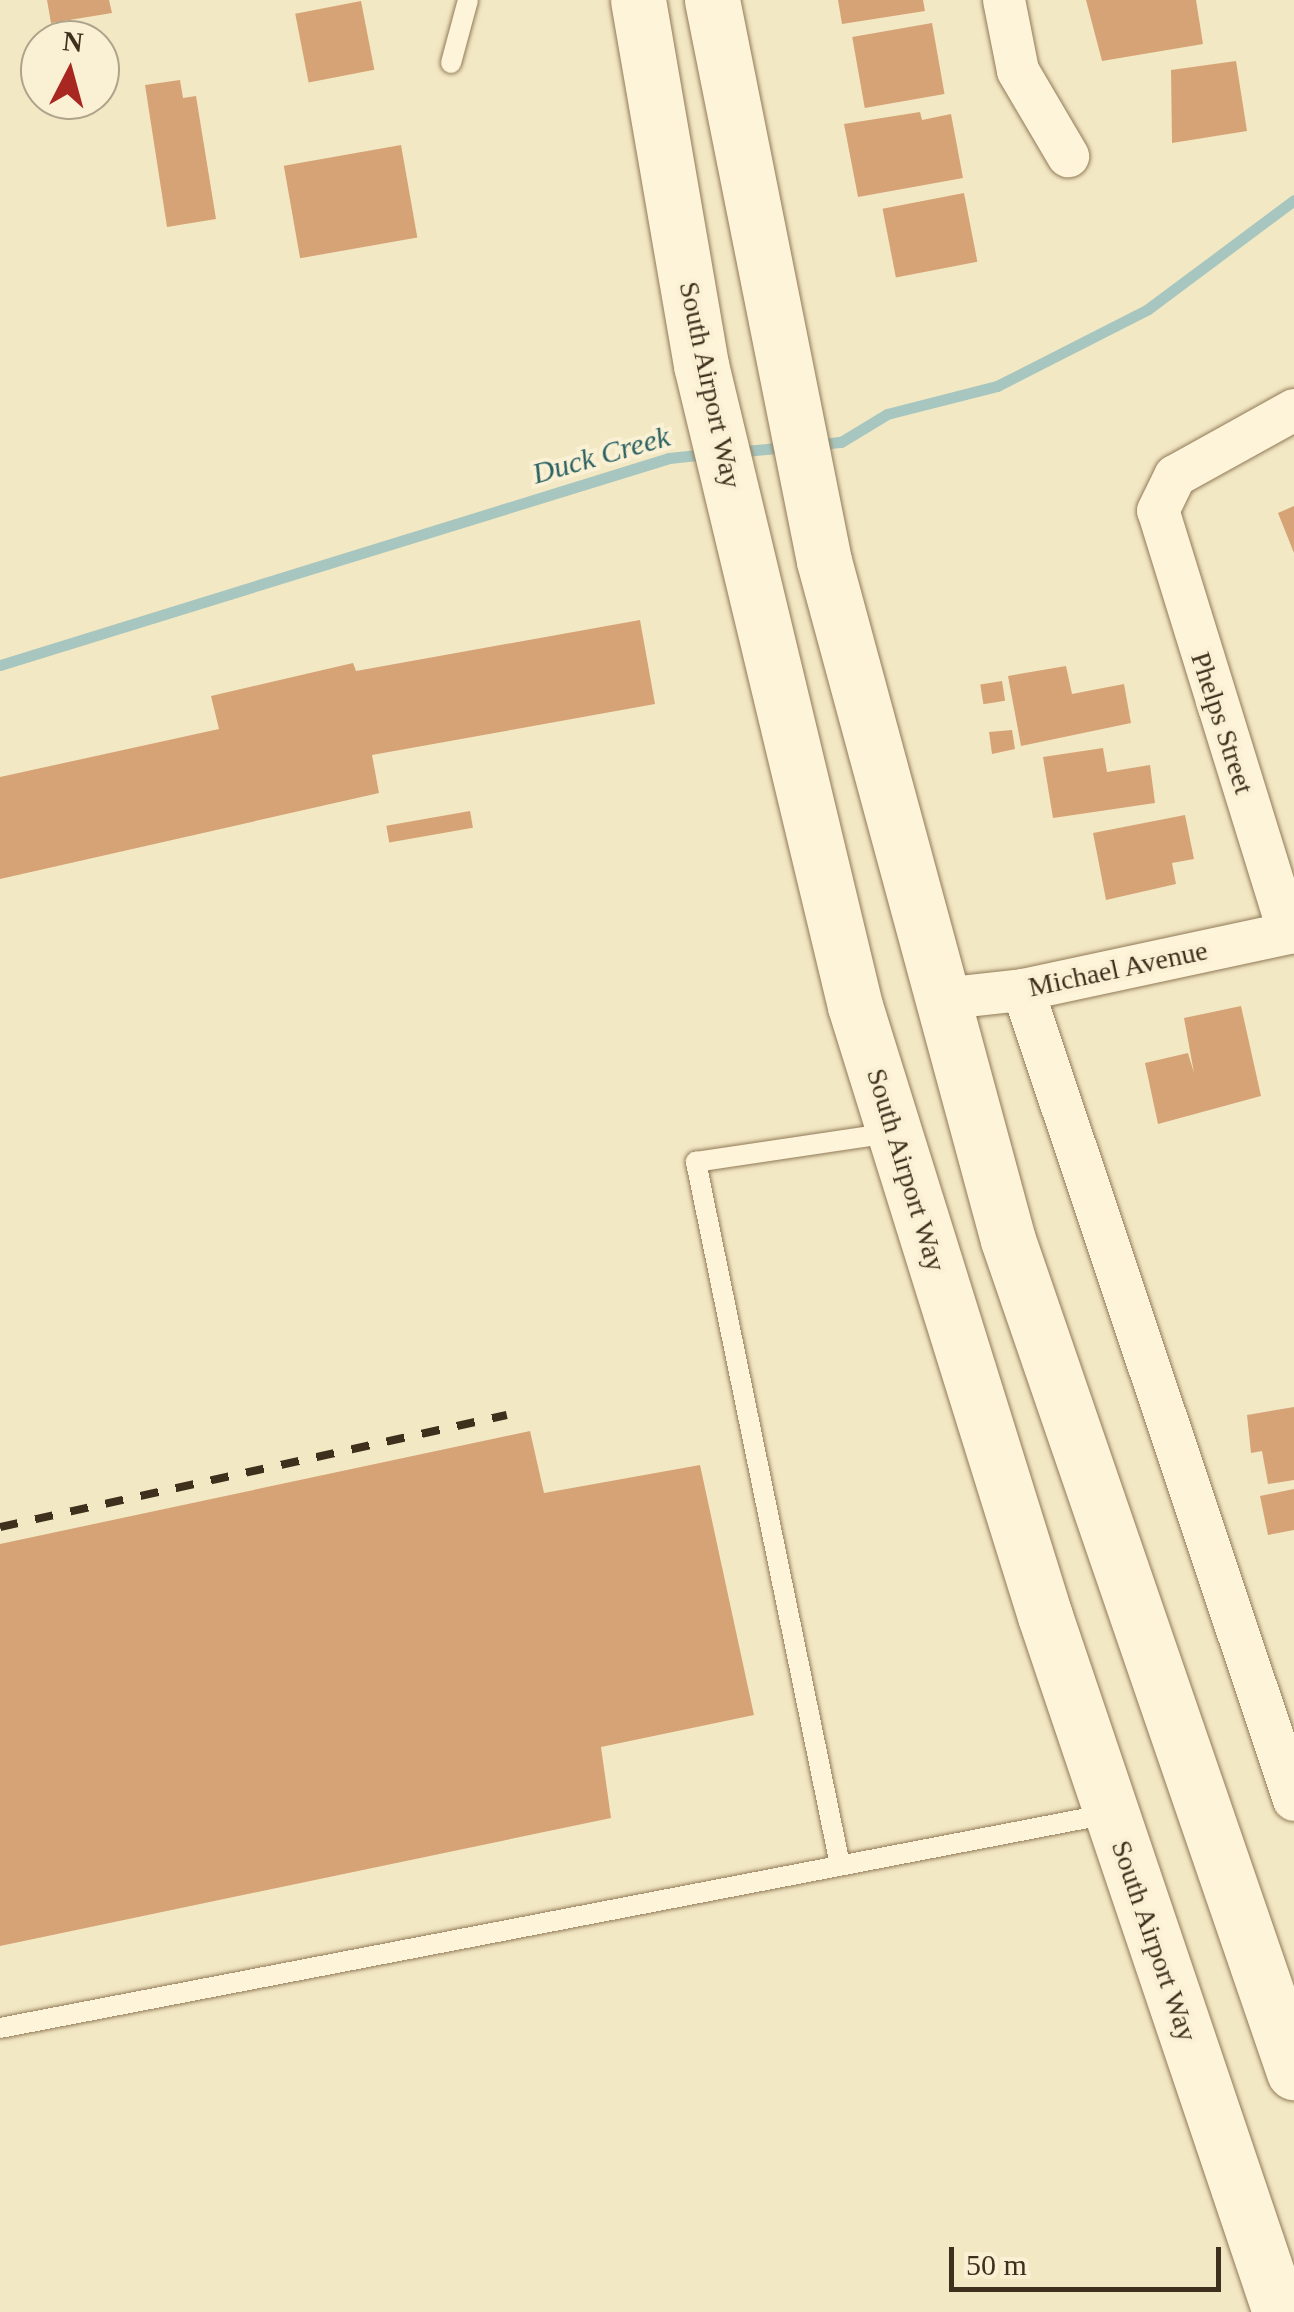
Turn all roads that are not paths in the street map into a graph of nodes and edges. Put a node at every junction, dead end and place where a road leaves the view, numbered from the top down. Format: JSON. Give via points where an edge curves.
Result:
{"nodes":[{"id":1,"x":468,"y":0,"type":"edge"},
{"id":2,"x":638,"y":0,"type":"edge"},
{"id":3,"x":712,"y":0,"type":"edge"},
{"id":4,"x":1004,"y":0,"type":"edge"},
{"id":5,"x":450,"y":63,"type":"dead end"},
{"id":6,"x":1068,"y":156,"type":"dead end"},
{"id":7,"x":1294,"y":410,"type":"edge"},
{"id":8,"x":1291,"y":933,"type":"edge"},
{"id":9,"x":1024,"y":990,"type":"junction"},
{"id":10,"x":941,"y":999,"type":"junction"},
{"id":11,"x":894,"y":1133,"type":"junction"},
{"id":12,"x":1294,"y":1800,"type":"edge"},
{"id":13,"x":1111,"y":1814,"type":"junction"},
{"id":14,"x":840,"y":1865,"type":"junction"},
{"id":15,"x":0,"y":2028,"type":"edge"},
{"id":16,"x":1294,"y":2072,"type":"edge"},
{"id":17,"x":1280,"y":2312,"type":"edge"}],
"edges":[{"from":1,"to":5,"type":"lane"},
{"from":2,"to":11,"type":"main road","name":"South Airport Way","via":[[708,390],[855,1006]]},
{"from":3,"to":10,"type":"main road","via":[[781,372]]},
{"from":4,"to":6,"type":"street","via":[[1018,71]]},
{"from":7,"to":8,"type":"street","name":"Phelps Street","via":[[1176,476],[1158,511]]},
{"from":8,"to":9,"type":"street","name":"Michael Avenue"},
{"from":9,"to":10,"type":"street","name":"Michael Avenue"},
{"from":9,"to":12,"type":"street"},
{"from":10,"to":16,"type":"main road","via":[[1008,1240]]},
{"from":11,"to":13,"type":"main road","name":"South Airport Way"},
{"from":11,"to":14,"type":"lane","via":[[696,1162]]},
{"from":13,"to":14,"type":"lane"},
{"from":13,"to":17,"type":"main road","name":"South Airport Way"},
{"from":14,"to":15,"type":"lane"}]}
